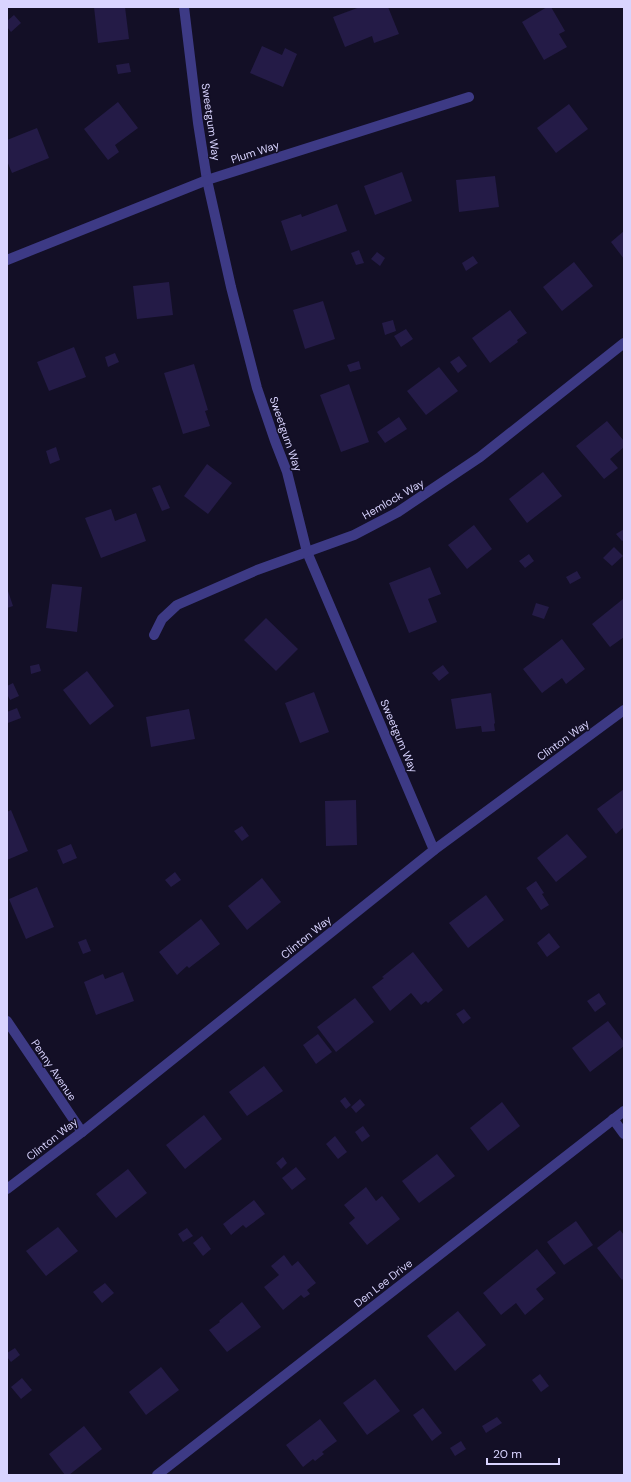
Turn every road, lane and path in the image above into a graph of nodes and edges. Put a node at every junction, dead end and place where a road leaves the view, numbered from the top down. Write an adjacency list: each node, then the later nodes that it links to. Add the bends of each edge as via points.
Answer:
1 (184, 7): 3 (street, Sweetgum Way)
2 (469, 97): 3 (street, Plum Way)
3 (207, 180): 4 (street, Plum Way); 6 (street, Sweetgum Way, via 231,287 258,388 287,472)
4 (7, 260)
5 (624, 343): 6 (street, Hemlock Way, via 480,457 432,490 398,512 354,535)
6 (307, 552): 7 (street, Hemlock Way, via 257,570 177,605 162,620); 9 (street, Sweetgum Way)
7 (154, 635)
8 (624, 710): 9 (street, Clinton Way)
9 (434, 850): 13 (street, Clinton Way)
10 (7, 1021): 13 (street, Penny Avenue)
11 (624, 1111): 12 (street, Den Lee Drive)
12 (614, 1119): 14 (street); 16 (street, Den Lee Drive)
13 (82, 1132): 15 (street, Clinton Way)
14 (624, 1134)
15 (7, 1189)
16 (157, 1475)

